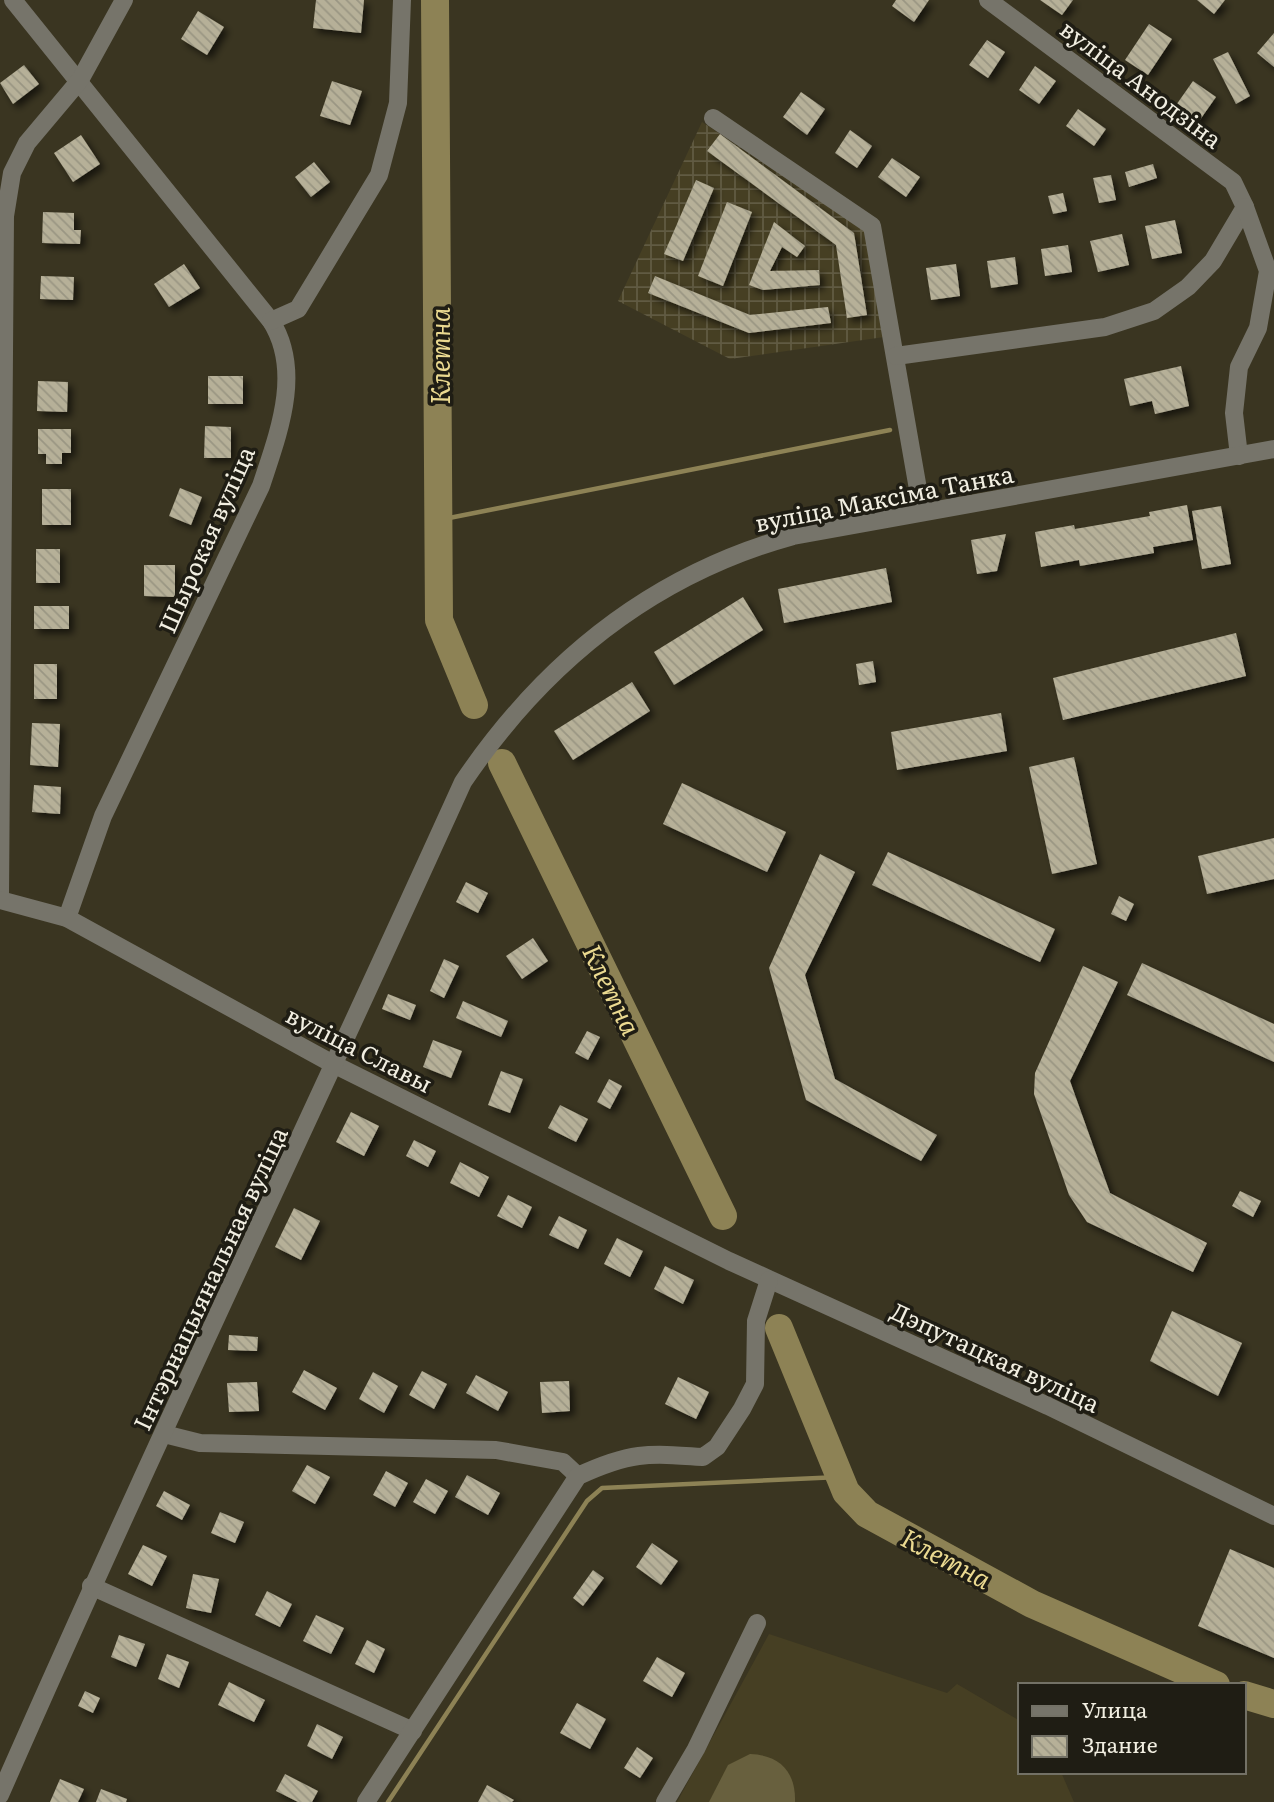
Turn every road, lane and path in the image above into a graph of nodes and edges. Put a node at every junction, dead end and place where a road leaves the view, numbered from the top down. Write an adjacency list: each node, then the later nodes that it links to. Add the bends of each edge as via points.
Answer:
1 (13, 0): 5 (street, Шырокая вуліца)
2 (124, 0): 5 (street)
3 (402, 0): 8 (street, via 398,103 379,175 298,309)
4 (988, 0): 7 (street, вуліца Анодзіна, via 1233,182)
5 (82, 76): 8 (street, Шырокая вуліца); 9 (street, via 27,143 12,173 5,216)
6 (713, 118): 10 (street, via 872,226)
7 (1245, 207): 10 (street, via 1213,261 1188,287 1154,311 1105,327); 12 (street, via 1268,271 1258,328 1239,367 1234,413)
8 (271, 321): 16 (street, Шырокая вуліца, via 286,358 287,389 261,486 103,816)
9 (1, 342): 15 (street)
10 (895, 356): 13 (street)
11 (1274, 449): 12 (street, вуліца Максіма Танка)
12 (1239, 456): 13 (street, вуліца Максіма Танка)
13 (922, 512): 14 (street, вуліца Максіма Танка, via 793,536 741,551 681,579 614,622 551,673 509,717)
14 (463, 782): 17 (street, Інтэрнацыянальная вуліца)
15 (0, 900): 16 (street, вуліца Славы)
16 (67, 918): 17 (street, вуліца Славы)
17 (333, 1064): 18 (street, вуліца Славы); 20 (street, Інтэрнацыянальная вуліца)
18 (696, 1244): 19 (street, Дэпутацкая вуліца)
19 (769, 1280): 21 (street, via 756,1321 755,1384 717,1447 702,1457 646,1453 614,1460); 22 (street, Дэпутацкая вуліца, via 1048,1406)
20 (164, 1434): 21 (street, via 200,1443 496,1450 563,1462); 23 (street, Інтэрнацыянальная вуліца)
21 (578, 1476): 25 (street)
22 (1274, 1516)
23 (91, 1586): 25 (street); 26 (street, Інтэрнацыянальная вуліца)
24 (757, 1623): 28 (street)
25 (413, 1731): 27 (street)
26 (0, 1795)
27 (366, 1802)
28 (665, 1802)

